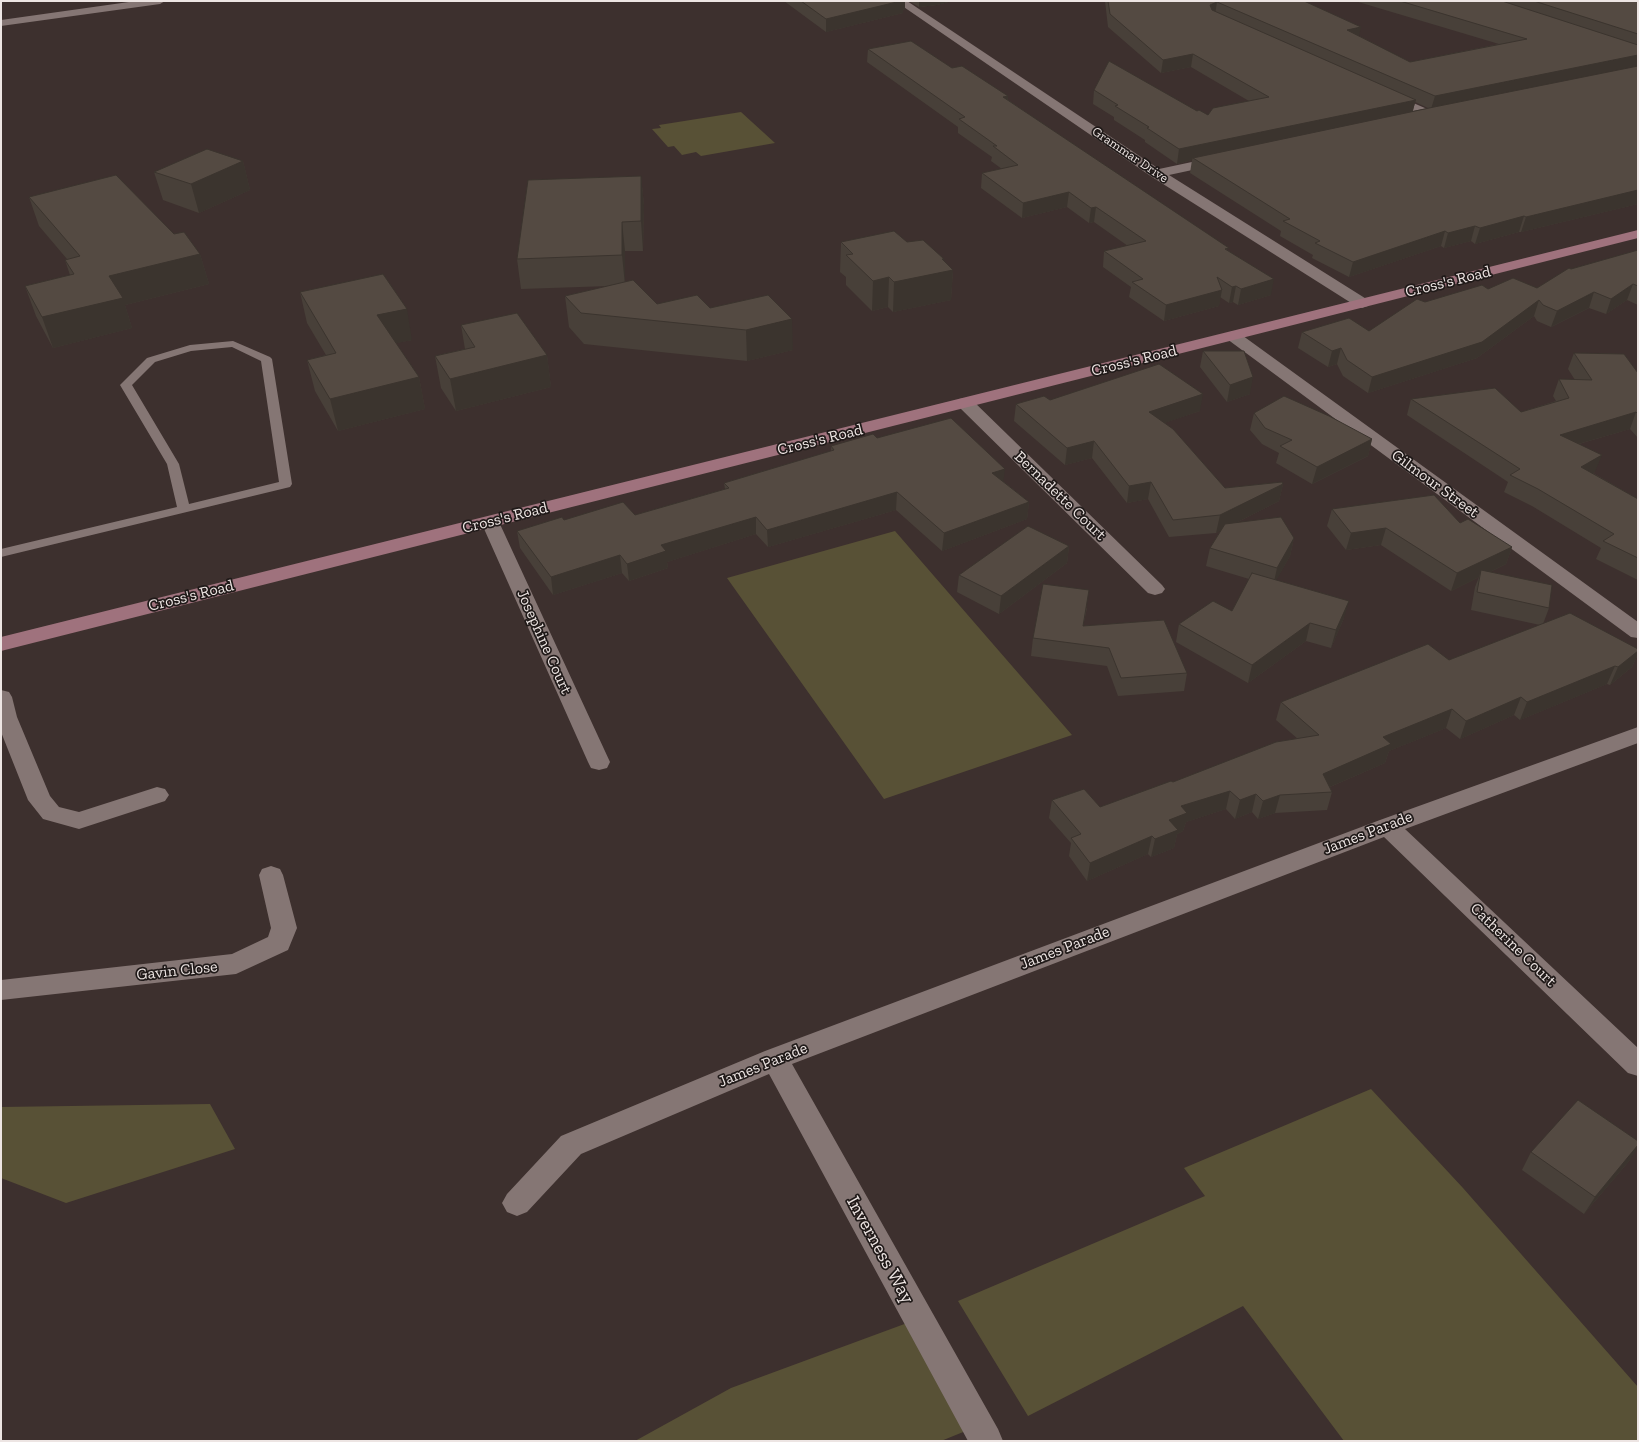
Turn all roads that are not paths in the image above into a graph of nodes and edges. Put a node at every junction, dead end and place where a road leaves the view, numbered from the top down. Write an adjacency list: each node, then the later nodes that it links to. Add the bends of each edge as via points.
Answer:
1 (160, 1): 3 (street)
2 (900, 1): 9 (street, Grammar Drive)
3 (1, 22)
4 (1373, 89): 6 (street)
5 (1445, 112): 6 (street)
6 (1430, 115): 7 (street)
7 (1406, 120)
8 (1235, 157): 9 (street)
9 (1156, 174): 11 (street, Grammar Drive)
10 (1638, 234): 11 (street, Cross's Road)
11 (1362, 303): 12 (street, Cross's Road)
12 (1233, 336): 13 (street, Cross's Road); 18 (street, Gilmour Street)
13 (965, 404): 15 (street, Cross's Road); 17 (street, Bernadette Court)
14 (184, 509): 14 (lane, via 286,484 266,359 232,344 190,348 151,360 126,385 173,464); 16 (lane)
15 (490, 522): 19 (street, Cross's Road); 22 (street, Josephine Court)
16 (1, 553)
17 (1156, 590)
18 (1638, 632)
19 (1, 644)
20 (1, 697): 23 (street, via 6,717 40,800 51,813 79,821)
21 (1638, 735): 24 (street, James Parade)
22 (599, 762)
23 (157, 796)
24 (1388, 826): 27 (street, James Parade); 28 (street, Catherine Court)
25 (271, 875): 26 (street, Gavin Close, via 284,928 279,943 236,964)
26 (1, 990)
27 (775, 1059): 29 (street, James Parade, via 571,1145); 30 (street, Inverness Way)
28 (1638, 1065)
29 (517, 1203)
30 (986, 1441)

